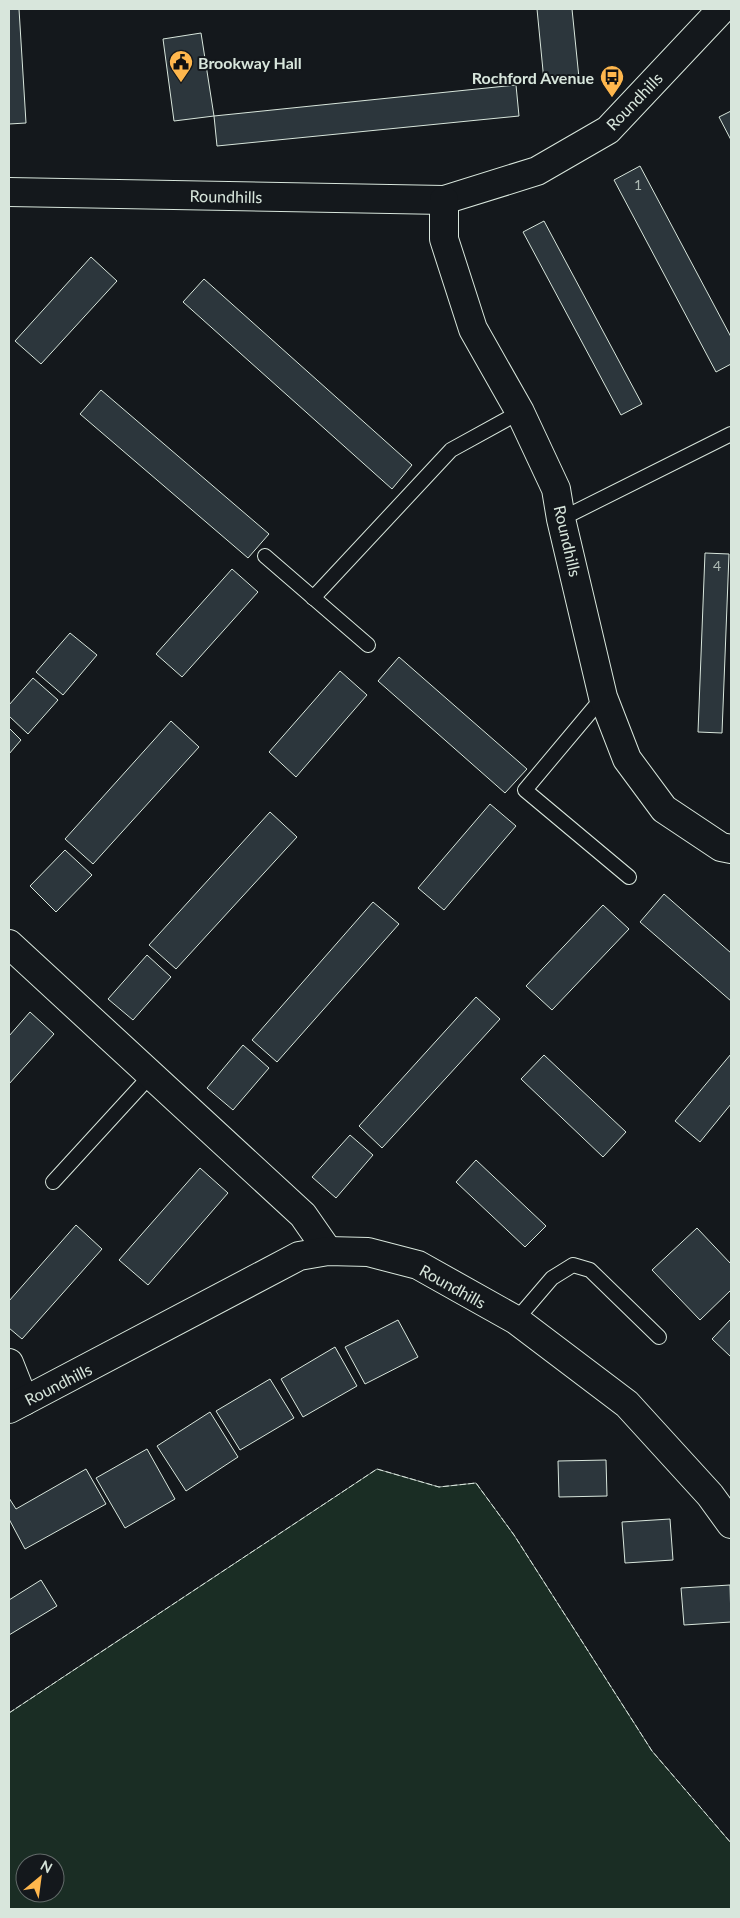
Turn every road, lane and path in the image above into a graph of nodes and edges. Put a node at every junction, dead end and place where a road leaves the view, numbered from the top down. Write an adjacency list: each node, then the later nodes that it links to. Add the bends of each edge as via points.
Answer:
1 (718, 10): 3 (street, Roundhills, via 608,130 536,171)
2 (9, 192): 3 (street, Roundhills)
3 (444, 200): 4 (street, Roundhills, via 444,239 473,329)
4 (520, 412): 6 (street, Roundhills, via 556,489); 8 (lane, via 451,450)
5 (731, 434): 6 (lane)
6 (561, 519): 10 (street, Roundhills)
7 (265, 556): 8 (lane)
8 (313, 598): 9 (lane)
9 (368, 645)
10 (603, 697): 11 (street, Roundhills, via 627,759 664,809 721,847); 12 (lane, via 525,790)
11 (731, 849)
12 (629, 878)
13 (9, 944): 14 (street)
14 (151, 1075): 15 (lane); 16 (street, via 303,1215)
15 (53, 1182)
16 (328, 1251): 17 (street, Roundhills, via 368,1252 418,1265); 20 (street, Roundhills, via 298,1256)
17 (516, 1320): 18 (lane, via 552,1278 573,1265 590,1270); 21 (street, Roundhills, via 627,1404 710,1495)
18 (659, 1337)
19 (9, 1363): 20 (street)
20 (17, 1405)
21 (731, 1524)

